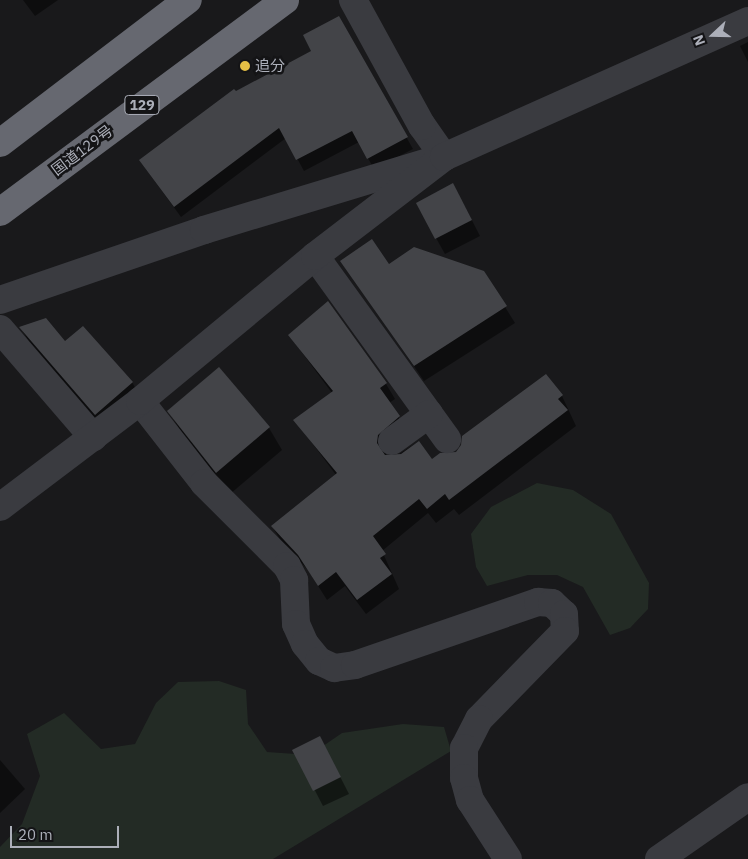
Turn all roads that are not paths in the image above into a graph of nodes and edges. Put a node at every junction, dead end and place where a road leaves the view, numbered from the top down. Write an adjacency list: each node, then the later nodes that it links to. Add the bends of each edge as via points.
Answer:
1 (188, 0): 5 (highway)
2 (285, 0): 7 (highway, 国道129号 / 129)
3 (353, 0): 6 (street, via 422,126)
4 (748, 21): 6 (street)
5 (0, 143)
6 (444, 157): 8 (street); 9 (street, via 204,230)
7 (0, 212)
8 (314, 256): 11 (street); 12 (street)
9 (0, 300)
10 (0, 329): 13 (street)
11 (140, 401): 13 (street); 18 (street, via 204,483 287,566 294,580 296,624 305,644 319,661 334,668 354,665 538,602 552,603 564,614 566,631 479,719 464,748 464,778 470,800)
12 (429, 414): 14 (street); 15 (street)
13 (93, 437): 16 (street)
14 (447, 439)
15 (392, 441)
16 (0, 507)
17 (748, 797): 19 (street)
18 (508, 859)
19 (659, 859)

